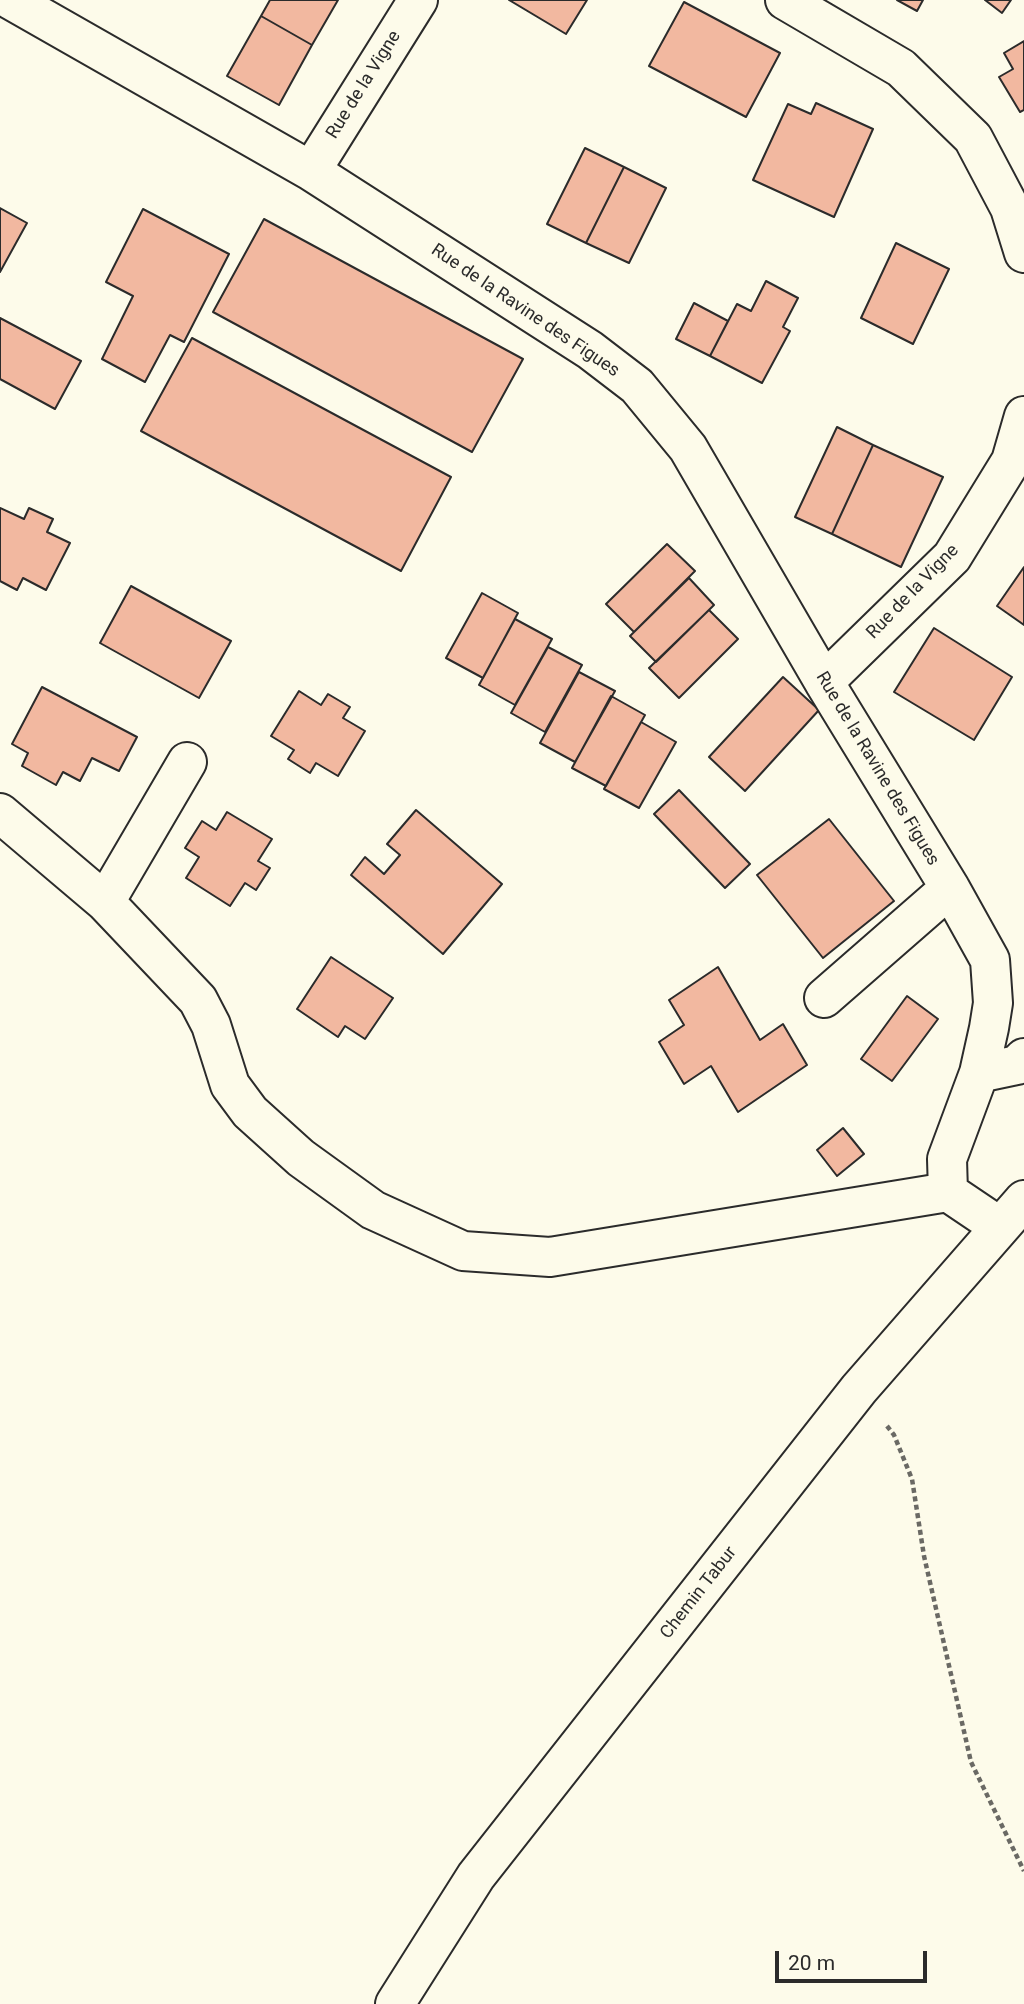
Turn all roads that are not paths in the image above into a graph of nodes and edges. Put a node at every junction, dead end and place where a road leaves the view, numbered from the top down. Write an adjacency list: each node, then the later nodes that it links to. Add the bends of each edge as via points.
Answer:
1 (11, 0): 4 (street, Rue de la Ravine des Figues)
2 (418, 0): 4 (street, Rue de la Vigne)
3 (785, 0): 5 (street, via 901,68 973,138 1010,208)
4 (311, 171): 7 (street, Rue de la Ravine des Figues, via 590,350 637,386 688,448)
5 (1024, 253)
6 (1024, 416): 7 (street, Rue de la Vigne, via 1011,461 951,557)
7 (824, 682): 10 (street, Rue de la Ravine des Figues)
8 (187, 762): 11 (street)
9 (0, 813): 11 (street)
10 (950, 888): 12 (street); 14 (street, Rue de la Ravine des Figues, via 990,960 993,1003)
11 (105, 902): 15 (street, via 198,1000 230,1085 250,1112 300,1158 373,1210 463,1251 550,1257)
12 (824, 998)
13 (1024, 1058): 14 (street, via 1017,1065)
14 (979, 1073): 15 (street, Rue de la Ravine des Figues, via 947,1159)
15 (948, 1192): 16 (street)
16 (1012, 1213): 17 (street, Chemin Tabur, via 859,1389 476,1876)
17 (395, 2004)

